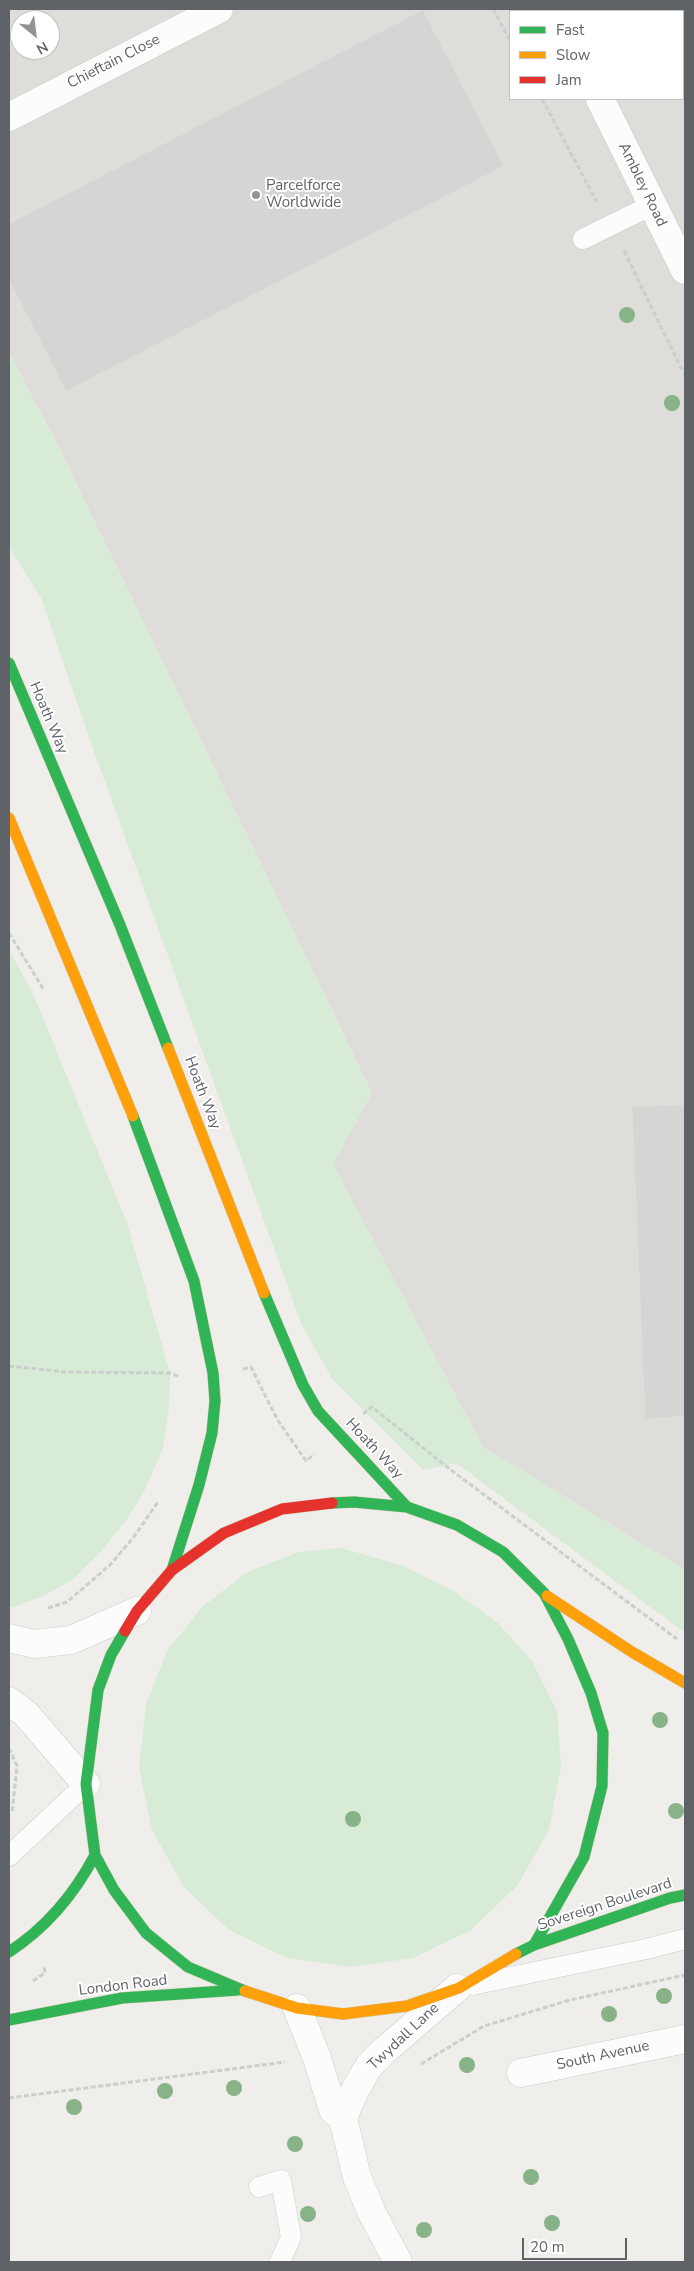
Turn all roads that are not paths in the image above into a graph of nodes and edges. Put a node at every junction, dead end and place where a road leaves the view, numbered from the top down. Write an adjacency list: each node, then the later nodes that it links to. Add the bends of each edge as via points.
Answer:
1 (219, 9): 3 (street, Chieftain Close)
2 (600, 100): 4 (street, Ambley Road)
3 (9, 117)
4 (652, 205): 5 (lane); 6 (street, Ambley Road)
5 (583, 239)
6 (685, 270)
7 (9, 663): 9 (main road, Hoath Way, via 120,925 303,1385 318,1411)
8 (9, 818): 10 (main road, via 125,1095 194,1281 213,1373 212,1433)
9 (408, 1507): 10 (main road, via 354,1502 282,1509 224,1533); 11 (main road, via 458,1525 503,1552)
10 (172, 1570): 12 (main road)
11 (544, 1593): 14 (main road); 21 (main road, via 591,1693 603,1733 602,1786 584,1857)
12 (137, 1611): 13 (street, via 72,1640); 16 (main road, via 112,1655 98,1690)
13 (21, 1641)
14 (685, 1683)
15 (9, 1701): 16 (street, via 26,1714)
16 (86, 1784): 17 (main road); 18 (lane)
17 (95, 1855): 22 (main road, via 71,1897 26,1942); 24 (main road, Sovereign Boulevard, via 122,1902 146,1933 188,1967)
18 (9, 1856)
19 (685, 1895): 21 (main road, Sovereign Boulevard)
20 (685, 1939): 23 (lane, via 646,1950)
21 (534, 1944): 23 (main road, Sovereign Boulevard)
22 (9, 1952)
23 (458, 1988): 25 (main road, Sovereign Boulevard, via 407,2006 343,2014); 29 (street, Twydall Lane, via 369,2066)
24 (242, 1990): 25 (main road, Sovereign Boulevard); 26 (main road, London Road, via 122,1998)
25 (297, 2008): 29 (street, via 333,2110)
26 (9, 2020)
27 (685, 2039): 28 (street, South Avenue)
28 (521, 2073)
29 (343, 2118): 32 (street, via 357,2177)
30 (259, 2186): 31 (lane, via 281,2180 290,2237)
31 (280, 2262)
32 (398, 2262)

